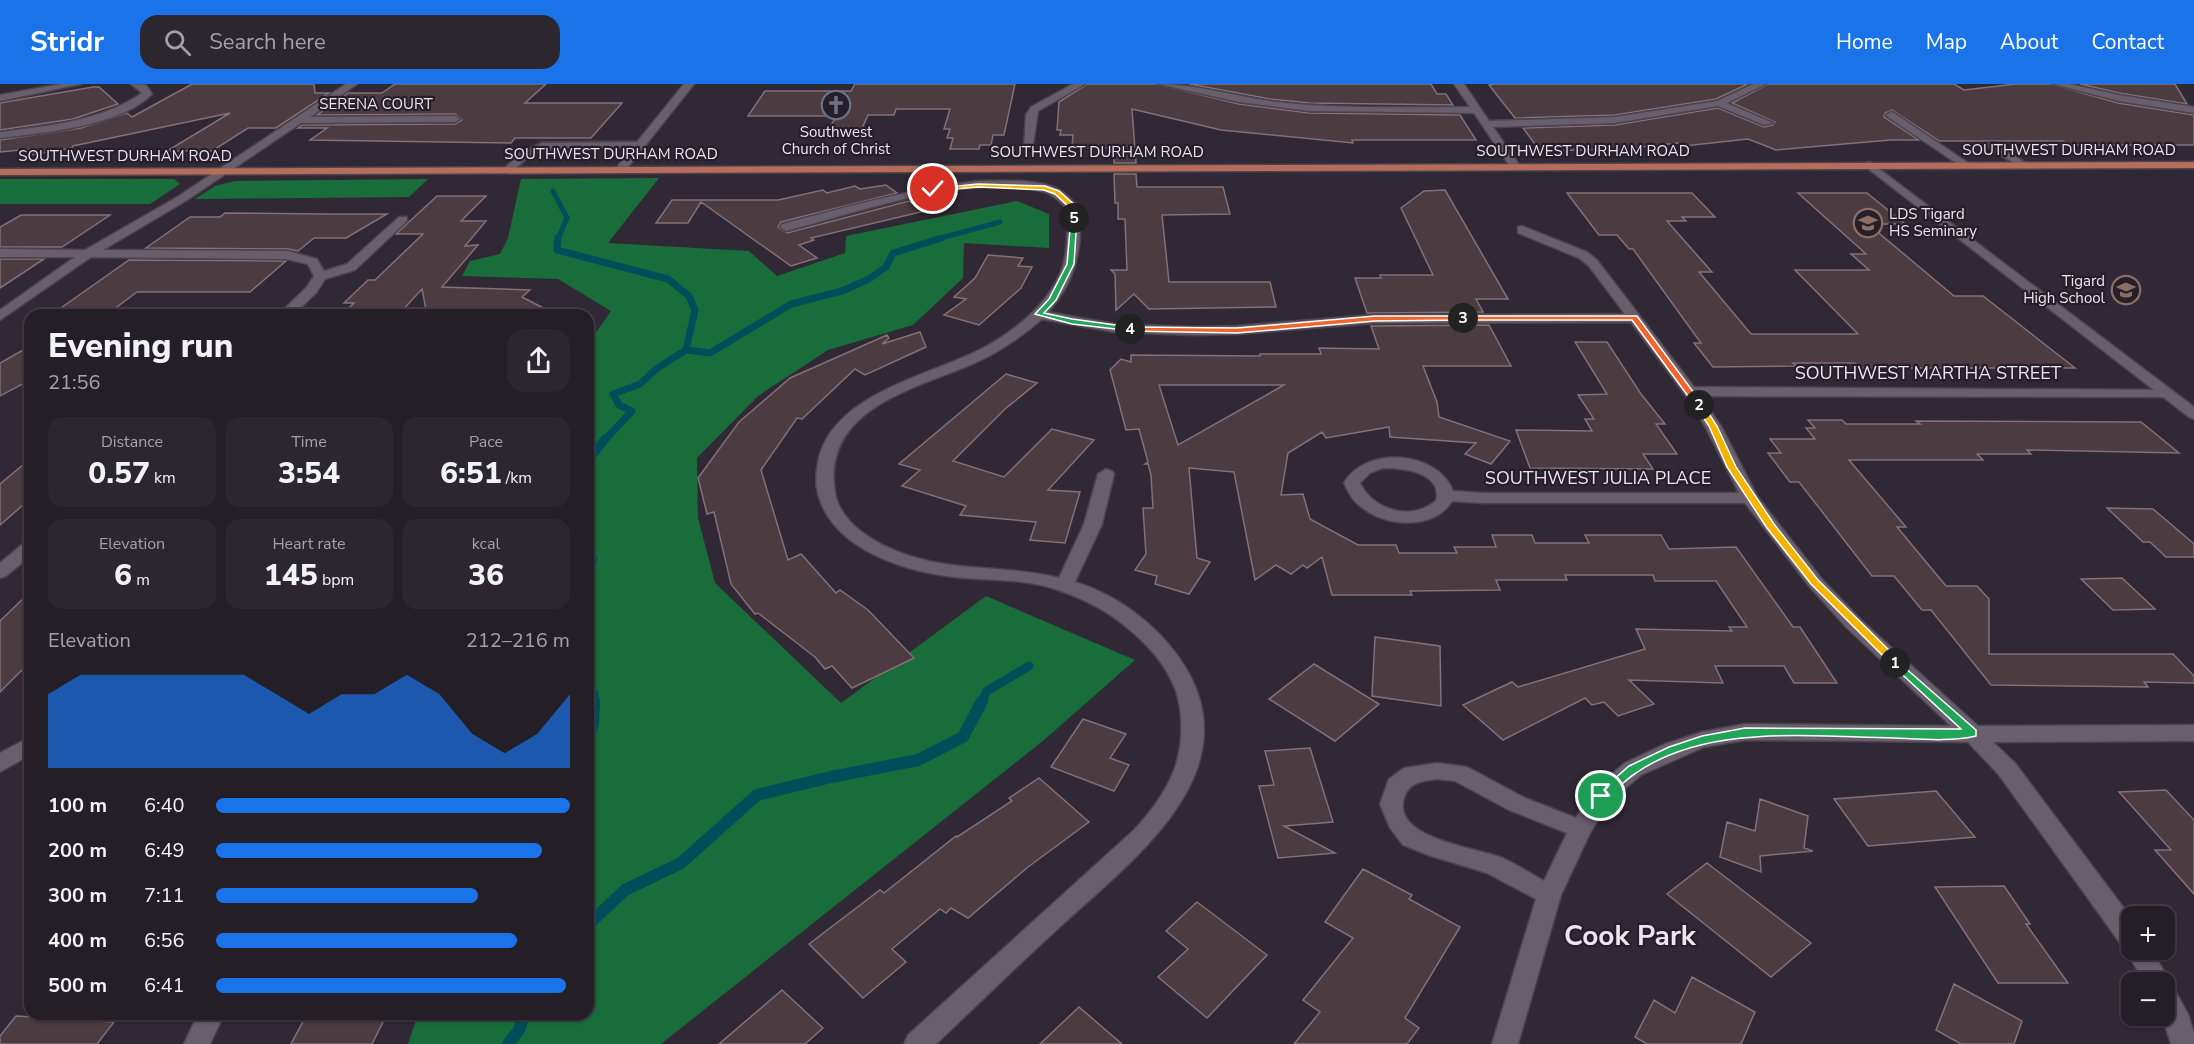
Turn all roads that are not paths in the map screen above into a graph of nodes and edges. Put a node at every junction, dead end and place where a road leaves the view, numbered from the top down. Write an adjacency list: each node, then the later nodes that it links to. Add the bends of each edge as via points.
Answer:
1 (76, 84): 10 (street)
2 (136, 84): 21 (street, via 147,94 138,103 48,127)
3 (352, 84): 18 (street)
4 (689, 84): 24 (street)
5 (1080, 84): 22 (street, via 1034,109)
6 (1163, 84): 13 (street, via 1285,106)
7 (1459, 84): 13 (street)
8 (1761, 84): 12 (street)
9 (2058, 84): 11 (street)
10 (0, 98)
11 (2119, 98): 14 (street); 15 (street)
12 (1719, 103): 19 (street); 20 (street, via 1615,120)
13 (1477, 110): 20 (street)
14 (2194, 110)
15 (2113, 111)
16 (1891, 115): 26 (street)
17 (455, 119): 18 (street, SERENA COURT)
18 (298, 120): 32 (street)
19 (1768, 123)
20 (1487, 124): 29 (street)
21 (0, 135)
22 (1028, 145)
23 (1992, 145): 27 (lane)
24 (639, 146): 30 (street); 31 (lane, via 542,146 524,155)
25 (1870, 165): 26 (main road, SOUTHWEST DURHAM ROAD); 29 (main road, SOUTHWEST DURHAM ROAD); 45 (street)
26 (1966, 165): 27 (main road, SOUTHWEST DURHAM ROAD)
27 (2023, 165): 28 (main road, SOUTHWEST DURHAM ROAD)
28 (2194, 165)
29 (1515, 166): 30 (main road, SOUTHWEST DURHAM ROAD)
30 (621, 169): 31 (main road, SOUTHWEST DURHAM ROAD)
31 (509, 170): 32 (main road, SOUTHWEST DURHAM ROAD)
32 (223, 171): 33 (main road, SOUTHWEST DURHAM ROAD); 38 (street)
33 (0, 172)
34 (403, 219): 39 (street, via 351,267)
35 (786, 226): 41 (street, via 946,187 1033,186 1057,193 1074,208 1071,264 1052,300)
36 (1522, 230): 43 (street, via 1589,259)
37 (0, 253): 38 (street)
38 (89, 253): 39 (street, via 288,255 313,262); 42 (street)
39 (320, 276): 40 (street)
40 (291, 309)
41 (1039, 314): 43 (street, via 1114,328 1194,331 1375,319); 52 (street, via 988,351 872,403 836,434 829,447 824,475 829,506 839,520 854,536 879,549 939,569 1019,576)
42 (0, 316)
43 (1634, 318): 44 (street)
44 (1690, 391): 45 (street, SOUTHWEST MARTHA STREET); 49 (street)
45 (2167, 393): 46 (street)
46 (2194, 414)
47 (1106, 474): 52 (street, via 1093,524)
48 (1446, 495): 48 (street, via 1443,484 1433,475 1400,464 1367,467 1352,483 1355,494 1364,503 1397,516 1432,512 1442,505); 49 (street, SOUTHWEST JULIA PLACE)
49 (1750, 498): 53 (street, via 1815,582)
50 (24, 552): 51 (street)
51 (0, 572)
52 (1064, 586): 63 (street, via 1115,606 1167,655 1188,694 1194,727 1188,765 1169,804 1139,842)
53 (1972, 733): 54 (street); 57 (street, via 1745,732 1702,740 1633,769 1601,796); 59 (street, via 2007,769)
54 (2194, 733)
55 (24, 749): 56 (street)
56 (0, 764)
57 (1581, 829): 58 (street); 58 (street, via 1517,804 1459,773 1412,774 1397,786 1391,804 1398,822 1412,838 1431,848 1494,865)
58 (1549, 895): 64 (street)
59 (2121, 924)
60 (2175, 1014): 65 (street)
61 (208, 1020): 62 (street)
62 (197, 1044)
63 (917, 1044)
64 (1505, 1044)
65 (2184, 1044)

